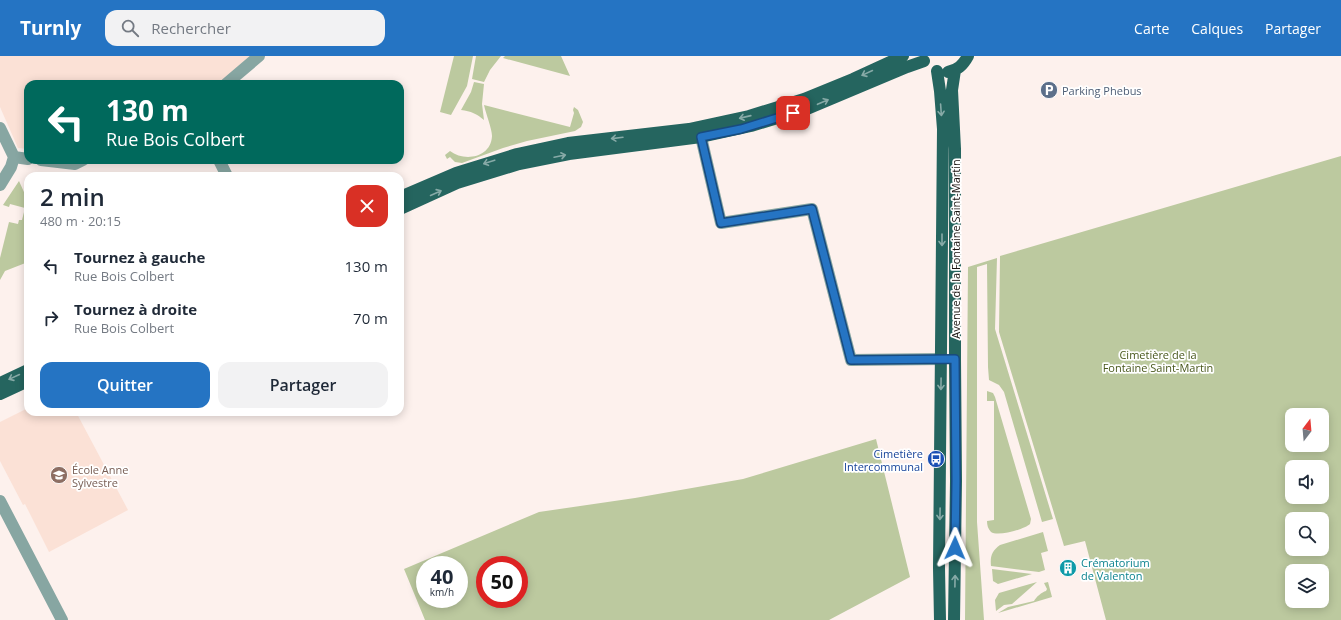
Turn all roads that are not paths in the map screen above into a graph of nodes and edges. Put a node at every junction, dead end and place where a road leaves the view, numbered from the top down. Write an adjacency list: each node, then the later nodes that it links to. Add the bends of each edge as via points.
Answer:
1 (259, 56): 7 (street)
2 (903, 56): 13 (main road, one-way to 13, via 804,99 749,116 689,129 568,143 517,154 456,173)
3 (968, 56): 5 (main road)
4 (923, 59): 6 (main road); 9 (main road, one-way to 4, via 741,129 807,109)
5 (955, 70): 6 (main road); 16 (main road, Avenue de la Fontaine Saint-Martin, via 952,90 955,149)
6 (936, 71): 15 (main road, Avenue de la Fontaine Saint-Martin, one-way to 15, via 943,129)
7 (231, 80)
8 (0, 128): 10 (street)
9 (701, 137): 14 (main road, one-way to 9, via 457,183 519,164 569,154); 15 (street, via 721,223 812,209 851,360)
10 (14, 157): 11 (street); 12 (street)
11 (24, 158)
12 (0, 185)
13 (404, 195)
14 (404, 207)
15 (941, 359): 16 (main road); 21 (main road, Avenue de la Fontaine Saint-Martin, one-way to 21)
16 (955, 359): 22 (main road, Avenue de la Fontaine Saint-Martin)
17 (24, 372): 19 (main road, one-way to 19)
18 (24, 382): 20 (main road)
19 (0, 383)
20 (0, 394)
21 (941, 414): 22 (main road); 25 (main road, Avenue de la Fontaine Saint-Martin, one-way to 25)
22 (955, 414): 26 (main road, Avenue de la Fontaine Saint-Martin, one-way to 22)
23 (0, 501): 24 (street)
24 (62, 620)
25 (940, 620)
26 (954, 620)

